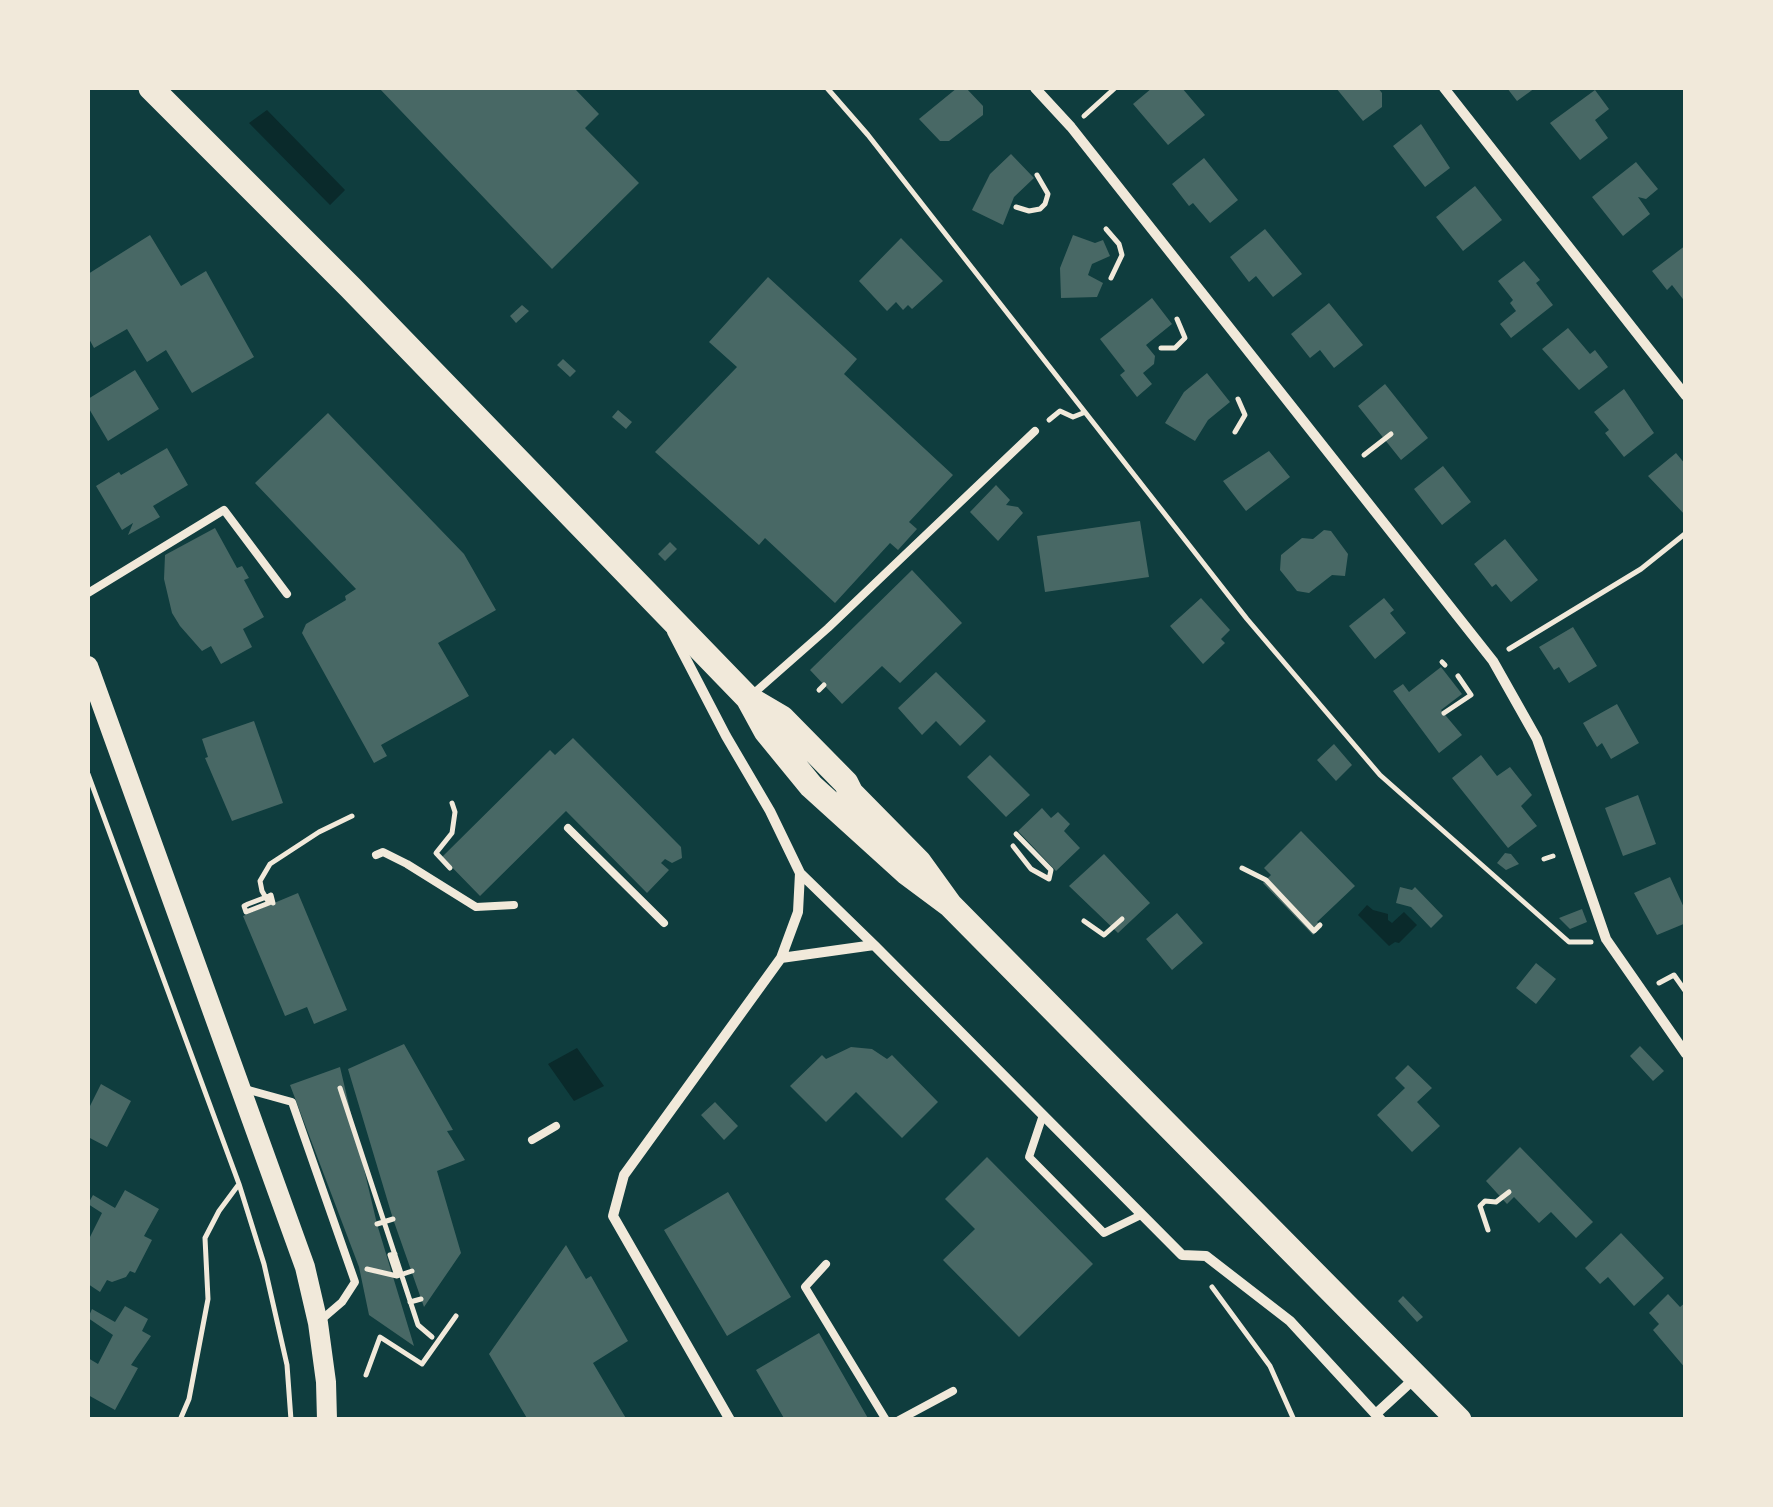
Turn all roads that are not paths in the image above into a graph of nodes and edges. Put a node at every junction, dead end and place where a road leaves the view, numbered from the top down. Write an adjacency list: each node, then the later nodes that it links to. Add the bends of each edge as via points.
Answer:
1 (152, 88): 8 (main road)
2 (1035, 88): 18 (street, via 1493,661 1536,738 1606,939)
3 (1444, 88): 4 (street)
4 (1686, 396)
5 (1035, 431): 10 (lane)
6 (88, 593): 7 (lane, via 224,510)
7 (287, 594)
8 (655, 600): 10 (main road); 13 (street)
9 (88, 666): 19 (main road)
10 (748, 698): 26 (main road, via 782,718 846,782 950,906)
11 (568, 828): 15 (lane)
12 (376, 855): 14 (lane, via 407,864 476,907)
13 (800, 873): 16 (street); 17 (street, via 798,912)
14 (514, 905)
15 (664, 923)
16 (874, 946): 17 (street); 20 (street)
17 (782, 958): 30 (street, via 624,1175 613,1216)
18 (1686, 1054)
19 (241, 1089): 25 (main road, via 305,1267); 25 (lane, via 292,1102 355,1282)
20 (1043, 1115): 23 (street); 23 (lane, via 1029,1157 1041,1170 1104,1233)
21 (556, 1126): 22 (lane)
22 (532, 1140)
23 (1142, 1215): 28 (street, via 1182,1255 1206,1256 1290,1321)
24 (826, 1264): 31 (lane, via 805,1287)
25 (318, 1323): 29 (main road)
26 (1417, 1377): 28 (street); 33 (main road)
27 (953, 1391): 32 (lane)
28 (1380, 1416)
29 (327, 1420)
30 (730, 1420)
31 (886, 1420)
32 (899, 1420)
33 (1460, 1420)

